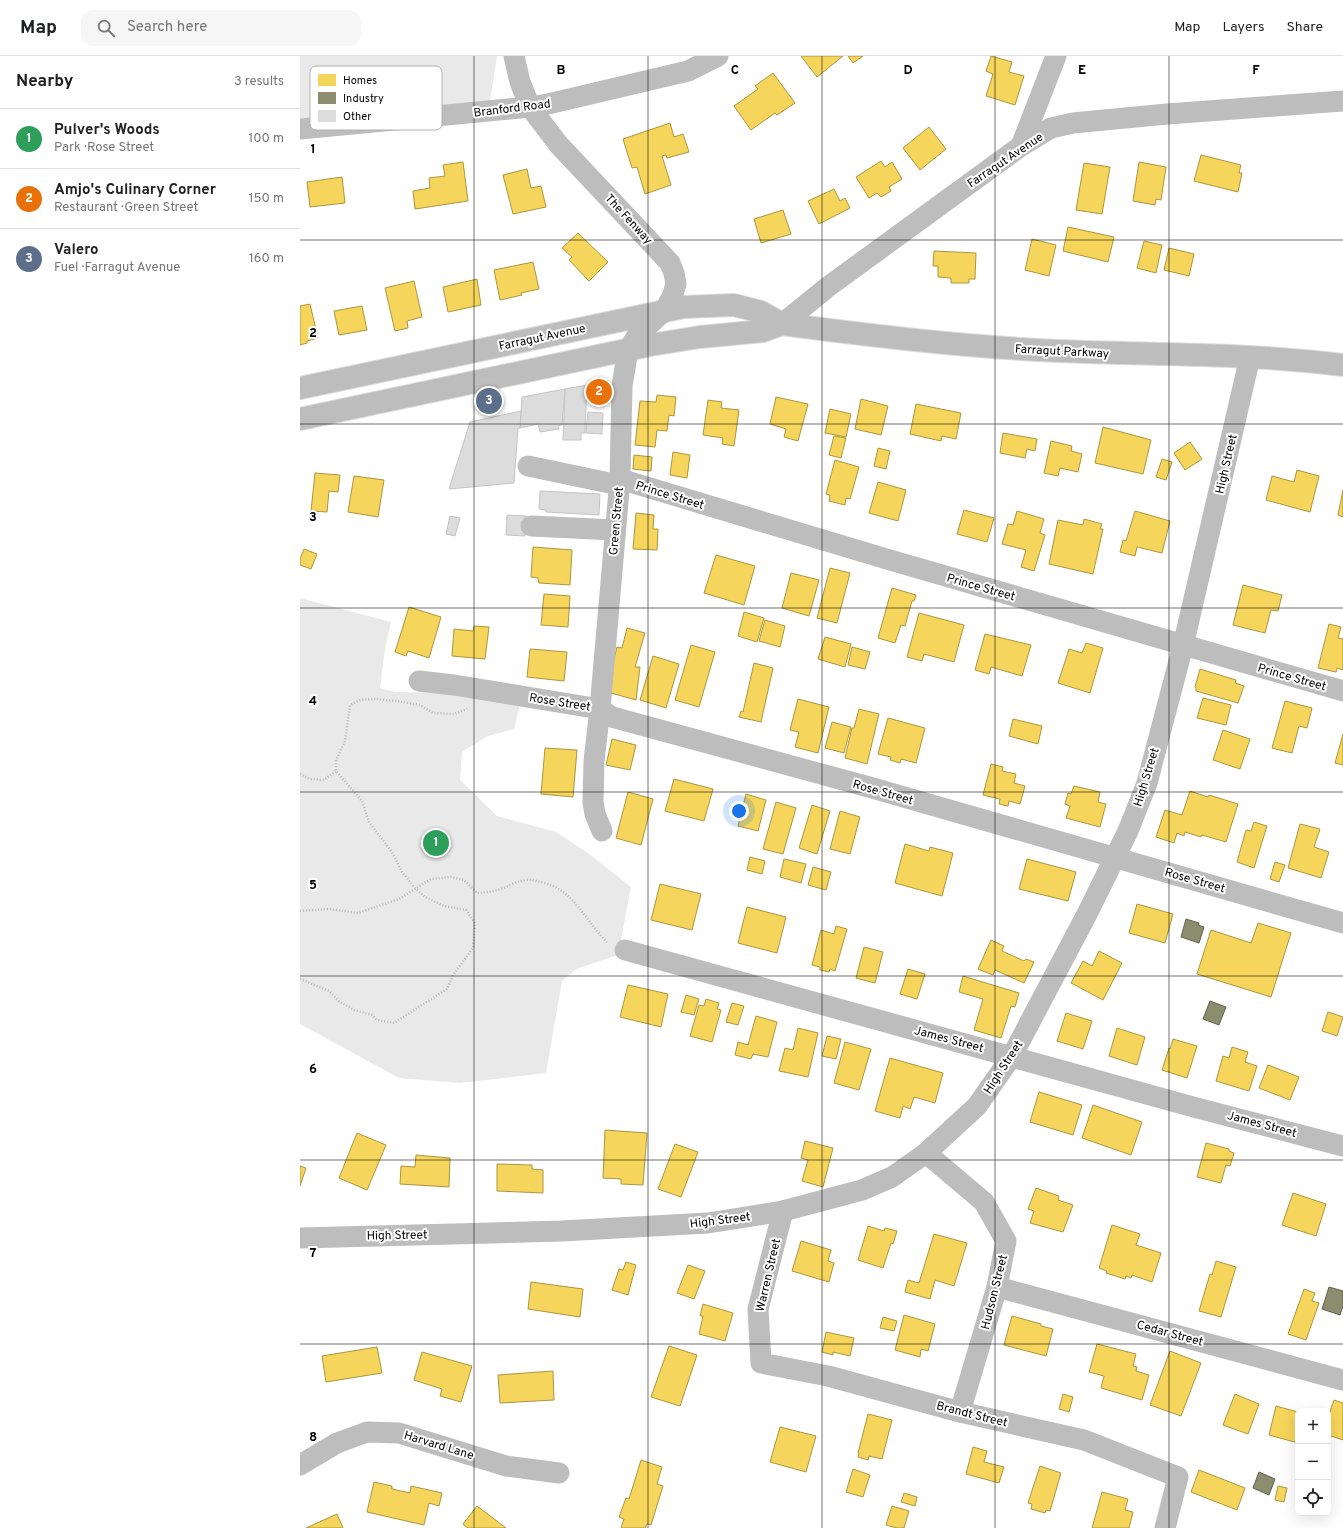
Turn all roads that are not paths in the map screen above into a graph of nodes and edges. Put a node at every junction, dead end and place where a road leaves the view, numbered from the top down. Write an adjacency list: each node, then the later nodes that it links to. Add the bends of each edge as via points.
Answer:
1 (514, 56): 5 (street, The Fenway, via 520,82)
2 (718, 56): 5 (street, Branford Road, via 688,71)
3 (1056, 56): 9 (street)
4 (1343, 101): 9 (street, Farragut Avenue, via 1073,123 1051,128)
5 (530, 107): 6 (street, Branford Road); 10 (street, The Fenway, via 559,145 670,263 676,284)
6 (442, 115)
7 (310, 128): 8 (street, Branford Road)
8 (300, 129)
9 (1021, 146): 11 (street, Farragut Avenue, via 829,286)
10 (664, 311): 11 (main road, Farragut Avenue, via 684,307 734,305 761,312); 12 (street, The Fenway); 13 (main road, Farragut Avenue)
11 (782, 324): 12 (main road, Farragut Avenue, via 763,331); 14 (main road, Farragut Parkway, via 911,340 1014,349)
12 (632, 343): 17 (main road, Farragut Avenue); 22 (street, Green Street, via 622,386)
13 (496, 347): 15 (main road, Farragut Avenue); 17 (main road)
14 (1250, 357): 16 (main road, Farragut Parkway); 25 (street, High Street)
15 (425, 362): 18 (main road, Farragut Avenue); 19 (main road)
16 (1343, 365)
17 (503, 377): 19 (main road, Farragut Avenue)
18 (300, 388)
19 (432, 391): 20 (main road, Farragut Avenue)
20 (300, 419)
21 (528, 466): 22 (street, Prince Street)
22 (619, 482): 24 (street, Green Street); 25 (street, Prince Street)
23 (531, 526): 24 (street)
24 (615, 530): 28 (street, Green Street)
25 (1183, 646): 27 (street, Prince Street); 30 (street, High Street, via 1146,783)
26 (419, 682): 28 (street, Rose Street, via 454,685)
27 (1343, 691)
28 (600, 709): 29 (street, Green Street, via 594,761 593,802); 30 (street, Rose Street, via 612,717)
29 (602, 831)
30 (1116, 858): 31 (street, Rose Street); 33 (street, High Street)
31 (1343, 923)
32 (625, 950): 33 (street, James Street)
33 (1012, 1056): 34 (street, James Street); 35 (street, High Street, via 977,1106)
34 (1343, 1146)
35 (926, 1153): 36 (street, High Street, via 892,1177 862,1190); 38 (street, Hudson Street, via 984,1202 998,1225 1006,1241)
36 (783, 1211): 37 (street, High Street, via 708,1223 608,1229); 39 (street, Warren Street, via 758,1309)
37 (300, 1238)
38 (997, 1287): 40 (street, Cedar Street); 41 (street, Hudson Street)
39 (761, 1363): 41 (street, Brandt Street, via 828,1376)
40 (1343, 1380)
41 (960, 1412): 44 (street, Brandt Street, via 1084,1440 1178,1477)
42 (300, 1465): 43 (street, Harvard Lane, via 337,1443 367,1432 399,1433 506,1466)
43 (559, 1473)
44 (1165, 1528)

